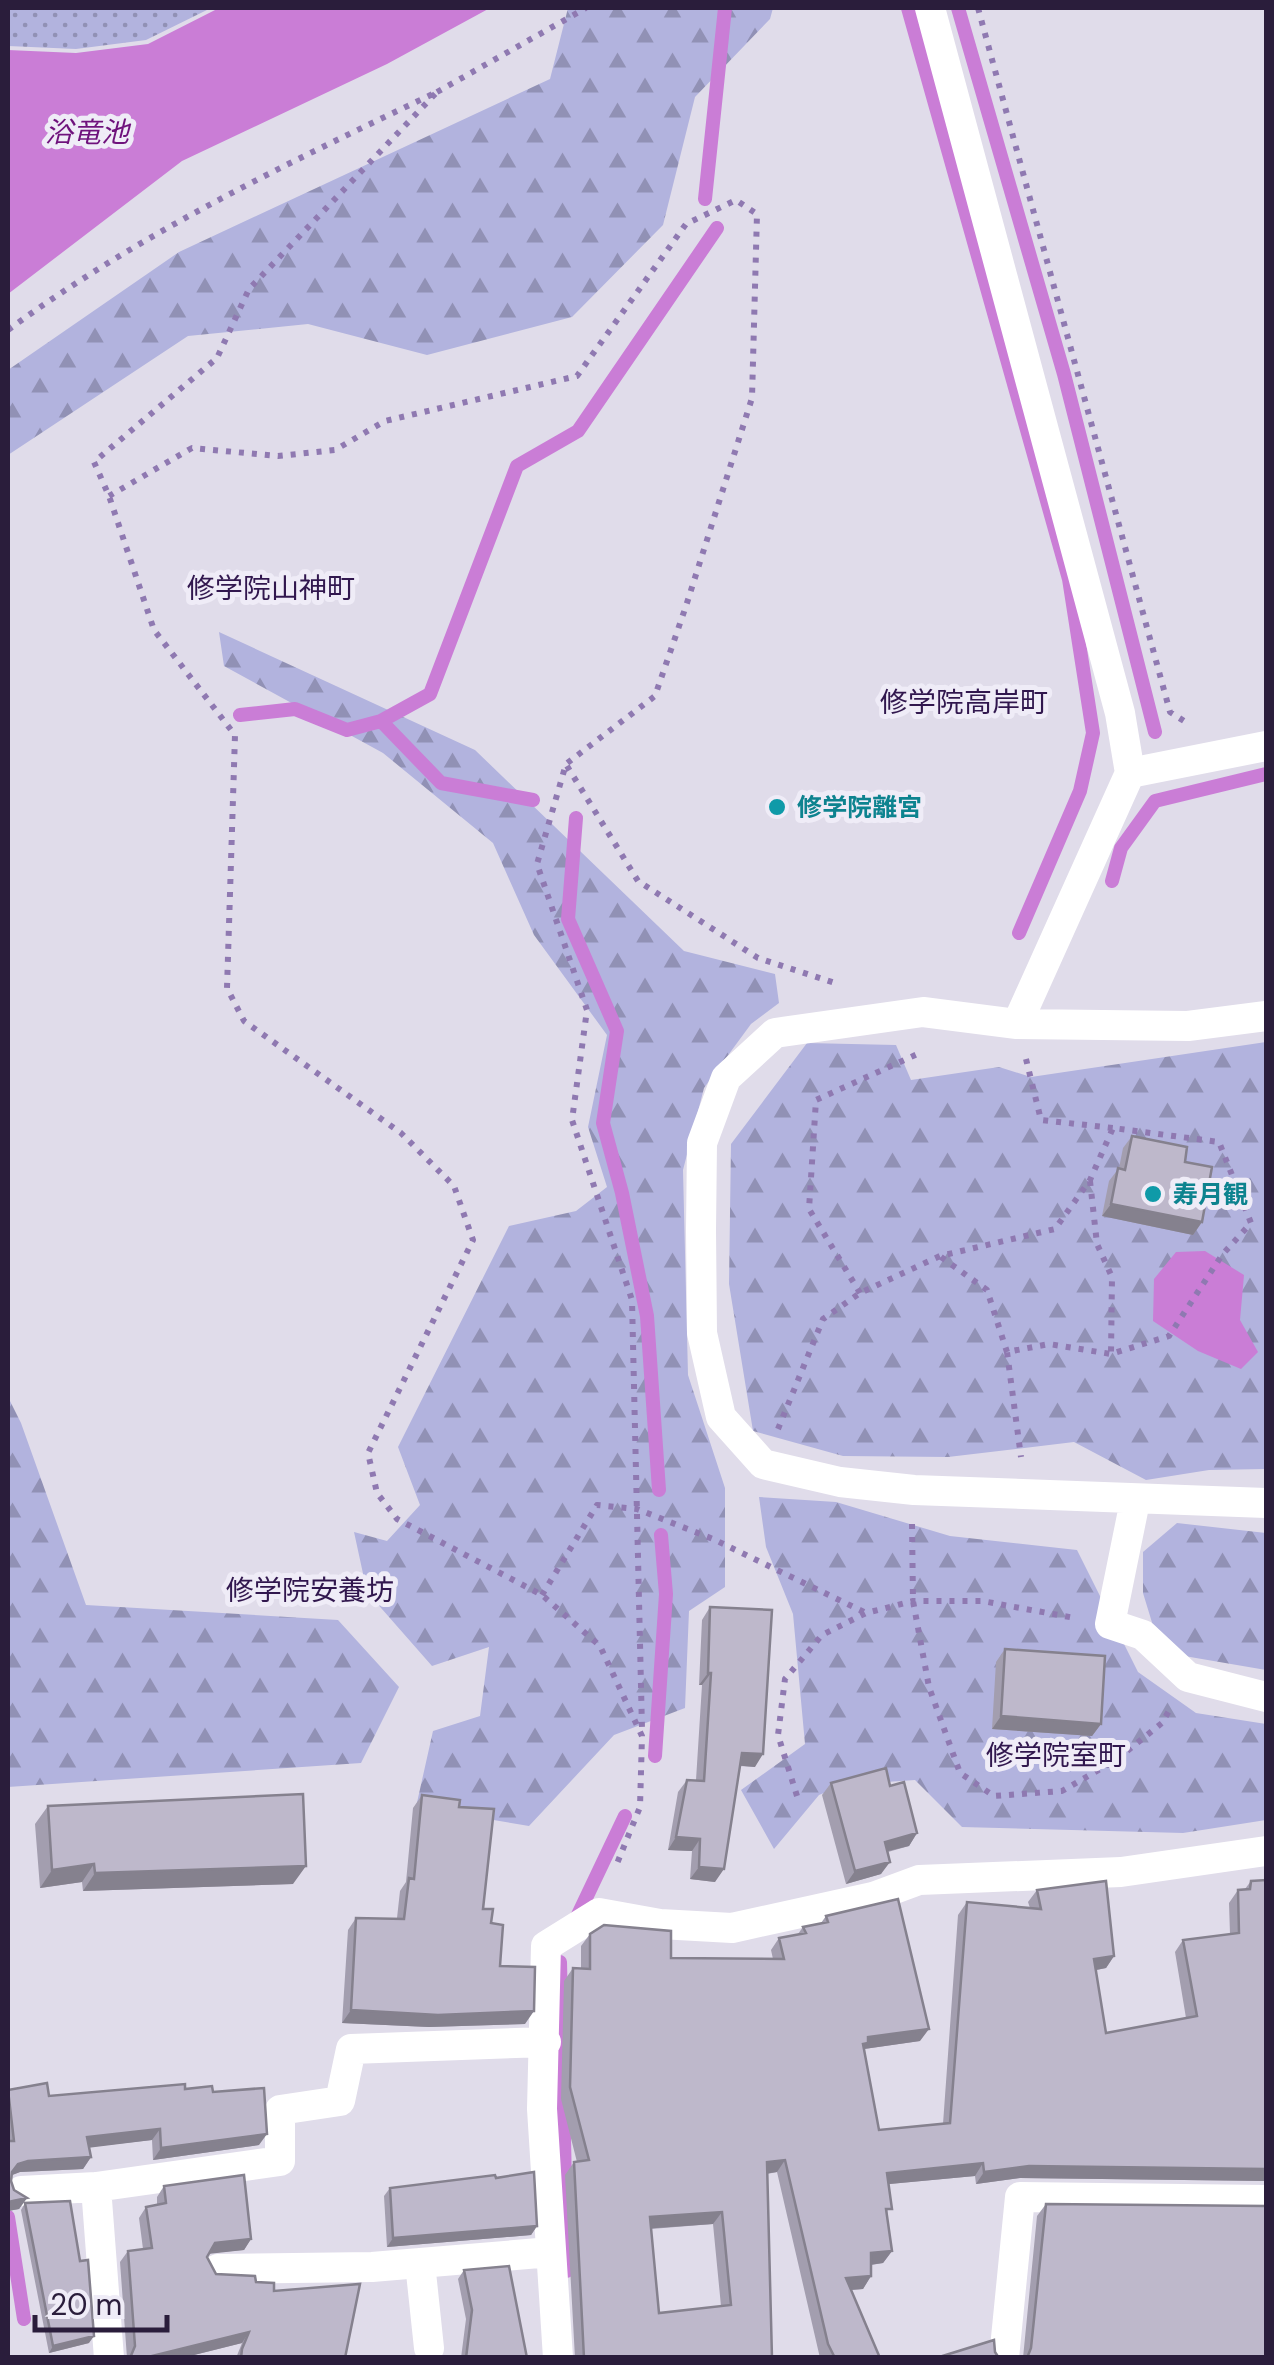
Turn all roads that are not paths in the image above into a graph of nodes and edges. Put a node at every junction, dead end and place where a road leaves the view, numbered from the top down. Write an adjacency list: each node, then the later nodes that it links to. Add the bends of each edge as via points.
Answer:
1 (930, 8): 3 (lane, via 1120,712)
2 (1266, 746): 3 (lane)
3 (1130, 772): 5 (lane)
4 (1266, 1016): 5 (lane, via 1188,1026)
5 (1016, 1024): 6 (lane, via 924,1012 775,1033 726,1078 702,1143 702,1332 721,1417 763,1464 840,1482)
6 (1135, 1500): 7 (lane); 8 (lane, via 1110,1624 1143,1636 1188,1677)
7 (1266, 1503)
8 (1266, 1697)
9 (1257, 1851): 10 (lane, via 1121,1872 919,1880 732,1928 598,1914 546,1946)
10 (546, 2042): 11 (lane, via 351,2049 340,2101 280,2110 280,2162); 14 (lane, via 542,2109)
11 (96, 2187): 12 (lane); 18 (lane)
12 (20, 2191)
13 (1266, 2200): 20 (lane, via 1020,2198)
14 (552, 2252): 15 (lane); 19 (lane)
15 (420, 2263): 16 (lane); 17 (lane)
16 (218, 2269)
17 (429, 2348)
18 (108, 2358)
19 (558, 2358)
20 (1004, 2358)

